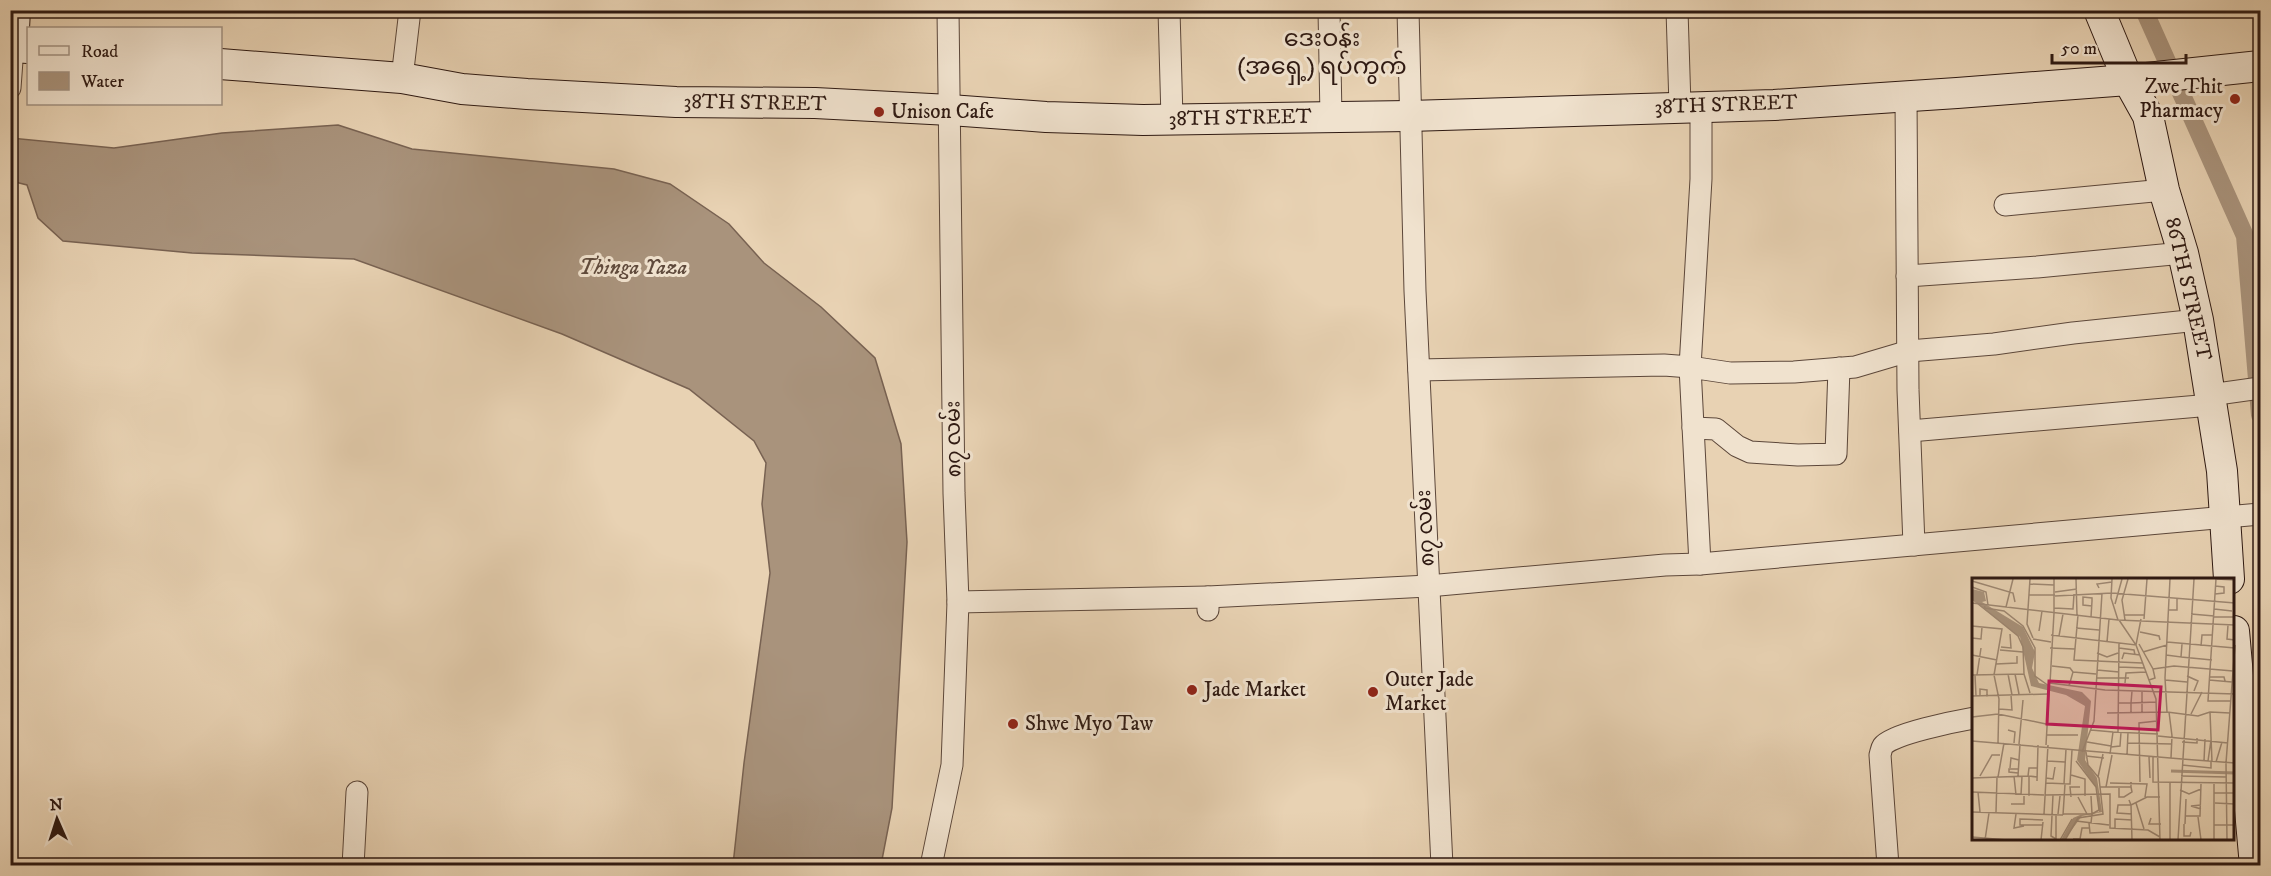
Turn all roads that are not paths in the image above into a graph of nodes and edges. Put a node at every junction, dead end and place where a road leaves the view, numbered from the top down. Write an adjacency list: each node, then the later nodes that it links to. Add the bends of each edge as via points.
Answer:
1 (15, 10): 9 (main road)
2 (410, 10): 13 (street)
3 (948, 10): 17 (street, ၈၇ လမ်း)
4 (1168, 10): 20 (street)
5 (1329, 10): 19 (street)
6 (1408, 10): 18 (street, ၈၇ လမ်း)
7 (1677, 10): 16 (street)
8 (2099, 10): 12 (main road, 86TH STREET)
9 (21, 47): 14 (street)
10 (222, 64): 13 (main road, 38TH STREET)
11 (2260, 66): 12 (main road, 38TH STREET)
12 (2154, 77): 15 (main road, 38TH STREET); 21 (main road, 86TH STREET, via 2148,116)
13 (402, 78): 17 (main road, 38TH STREET, via 462,89 527,94)
14 (10, 88)
15 (1906, 97): 16 (main road, 38TH STREET); 24 (street)
16 (1691, 106): 18 (main road, 38TH STREET); 27 (street, via 1701,179)
17 (950, 110): 20 (main road, 38TH STREET, via 1046,117); 40 (street, ၈၇ လမ်း)
18 (1409, 116): 19 (main road, 38TH STREET); 29 (street, ၈၇ လမ်း)
19 (1331, 117): 20 (main road, 38TH STREET)
20 (1172, 119)
21 (2164, 190): 22 (street); 23 (main road, 86TH STREET)
22 (2005, 206)
23 (2183, 253): 24 (street); 25 (main road, 86TH STREET)
24 (1907, 276): 26 (street)
25 (2198, 320): 26 (street); 31 (main road, 86TH STREET)
26 (1909, 351): 28 (street); 33 (street)
27 (1690, 367): 28 (street, via 1730,373); 29 (street); 32 (street)
28 (1839, 368): 32 (street, via 1836,454 1750,452 1716,429)
29 (1419, 370): 39 (street, ၈၇ လမ်း)
30 (2253, 390): 31 (street)
31 (2211, 400): 33 (street); 35 (main road, 86TH STREET)
32 (1693, 428): 37 (street)
33 (1910, 431): 36 (street)
34 (2260, 514): 35 (street)
35 (2228, 516): 36 (street); 38 (main road, 86TH STREET)
36 (1914, 545): 37 (street)
37 (1700, 564): 39 (street)
38 (2229, 578)
39 (1428, 586): 40 (street, via 1208,604); 47 (street, ၈၇ လမ်း)
40 (958, 602): 46 (street, ၈၇ လမ်း, via 952,765)
41 (2235, 662): 42 (main road)
42 (2236, 694): 49 (main road)
43 (1972, 718): 48 (street, via 1883,745 1880,755)
44 (357, 792): 45 (street)
45 (353, 866)
46 (931, 866)
47 (1442, 866)
48 (1888, 866)
49 (2255, 866)

